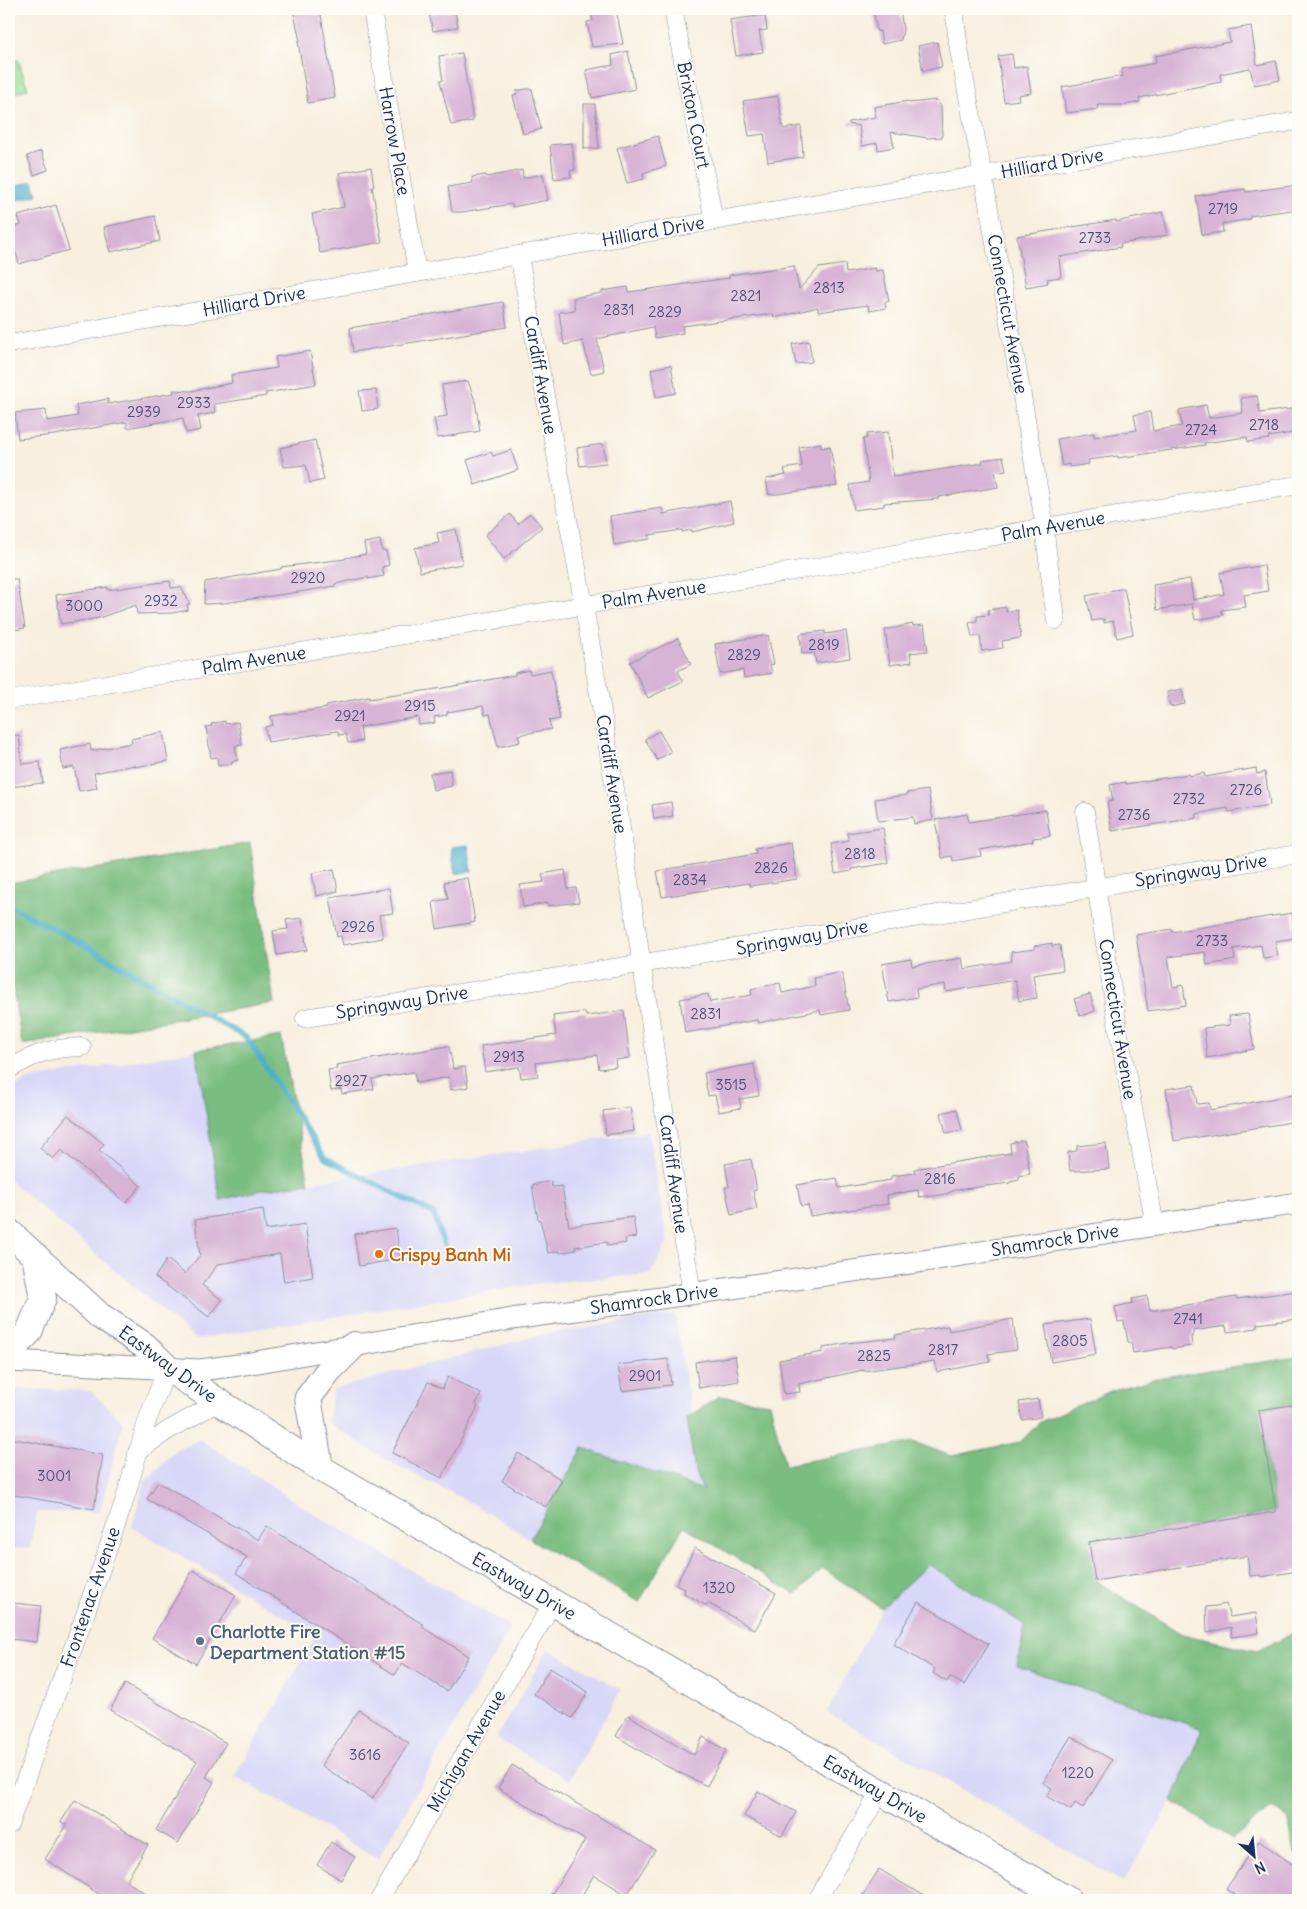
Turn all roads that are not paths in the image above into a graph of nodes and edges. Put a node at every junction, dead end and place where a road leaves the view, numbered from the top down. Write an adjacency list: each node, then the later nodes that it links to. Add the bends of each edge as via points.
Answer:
1 (372, 9): 8 (street, Harrow Place)
2 (673, 9): 6 (street, Brixton Court)
3 (954, 9): 5 (street, Connecticut Avenue)
4 (1298, 121): 5 (street, Hilliard Drive)
5 (983, 175): 6 (street, Hilliard Drive); 11 (street, Connecticut Avenue)
6 (714, 221): 7 (street, Hilliard Drive)
7 (519, 255): 8 (street, Hilliard Drive); 12 (street, Cardiff Avenue)
8 (417, 272): 9 (street, Hilliard Drive)
9 (9, 344)
10 (1298, 485): 11 (street, Palm Avenue)
11 (1045, 527): 12 (street, Palm Avenue); 13 (street, Connecticut Avenue)
12 (584, 606): 14 (street, Palm Avenue); 18 (street, Cardiff Avenue)
13 (1056, 620)
14 (9, 700)
15 (1085, 812): 17 (street, Connecticut Avenue)
16 (1298, 854): 17 (street, Springway Drive)
17 (1097, 887): 18 (street, Springway Drive); 23 (street, Connecticut Avenue, via 1118,1029)
18 (643, 964): 19 (street, Springway Drive); 26 (street, Cardiff Avenue)
19 (305, 1018)
20 (82, 1047): 21 (street, via 55,1048)
21 (9, 1069)
22 (1298, 1203): 23 (street, Shamrock Drive)
23 (1155, 1225): 26 (street, Shamrock Drive)
24 (9, 1232): 25 (main road, Eastway Drive)
25 (35, 1256): 28 (main road, via 43,1298 29,1332); 30 (main road, Eastway Drive, via 100,1316 145,1346)
26 (692, 1294): 27 (street, Shamrock Drive, via 512,1318)
27 (354, 1345): 30 (street, Shamrock Drive, via 200,1370); 33 (main road, via 308,1398)
28 (9, 1352)
29 (9, 1361): 30 (street, Shamrock Drive)
30 (167, 1368): 31 (main road, Eastway Drive); 32 (street, Frontenac Avenue)
31 (220, 1401): 32 (street); 33 (main road, Eastway Drive)
32 (137, 1452): 36 (street, Frontenac Avenue, via 94,1588)
33 (320, 1468): 34 (main road, Eastway Drive)
34 (553, 1602): 35 (main road, Eastway Drive); 37 (street, Michigan Avenue)
35 (880, 1792): 38 (street); 39 (main road, Eastway Drive)
36 (9, 1825)
37 (379, 1900)
38 (817, 1900)
39 (1068, 1900)

